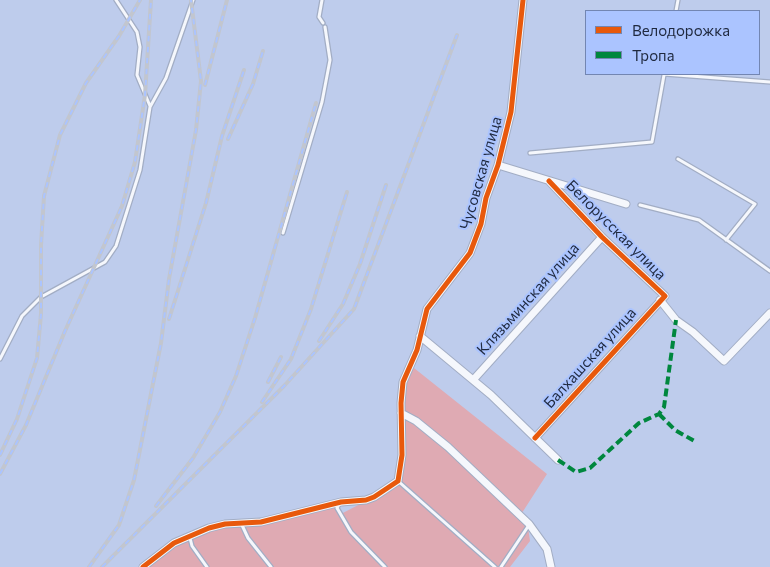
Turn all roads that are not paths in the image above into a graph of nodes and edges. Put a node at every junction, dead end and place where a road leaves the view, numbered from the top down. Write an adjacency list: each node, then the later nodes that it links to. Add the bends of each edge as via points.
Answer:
1 (116, 0): 8 (lane, via 137,32 140,47 137,75)
2 (193, 0): 8 (lane, via 166,78)
3 (322, 0): 15 (lane, via 319,17 324,25 330,60 322,102)
4 (524, 2): 11 (street, Чусовская улица, via 511,112)
5 (664, 75): 9 (lane, via 652,142)
6 (677, 75): 7 (lane)
7 (770, 82)
8 (150, 107): 22 (lane, via 140,170 116,246 105,262 41,298 22,316)
9 (530, 154)
10 (678, 159): 17 (lane, via 755,204)
11 (498, 165): 12 (street); 21 (street, Чусовская улица, via 470,253 427,309)
12 (549, 181): 13 (street); 16 (street, Белорусская улица)
13 (626, 204)
14 (640, 205): 17 (lane, via 698,220)
15 (283, 233)
16 (602, 237): 19 (street, Белорусская улица); 23 (street, Клязьминская улица)
17 (726, 240): 18 (lane)
18 (770, 271)
19 (663, 298): 20 (street, Белорусская улица, via 676,320 724,361); 25 (street, Балхашская улица)
20 (770, 313)
21 (420, 336): 23 (street); 24 (street, Чусовская улица, via 403,382)
22 (0, 359)
23 (474, 379): 25 (street)
24 (401, 413): 27 (street, Чусовская улица, via 402,455); 30 (street, via 448,447)
25 (535, 438): 26 (street)
26 (558, 460)
27 (398, 481): 28 (street, via 374,497); 37 (lane)
28 (340, 502): 29 (street, via 262,522); 36 (lane, via 337,508 350,532)
29 (241, 523): 31 (street, via 225,524); 35 (lane, via 248,538)
30 (529, 524): 38 (lane); 39 (street, via 547,549)
31 (189, 535): 32 (street); 34 (lane, via 192,546)
32 (153, 564): 33 (street)
33 (143, 567)
34 (207, 567)
35 (271, 567)
36 (385, 567)
37 (495, 567)
38 (501, 567)
39 (551, 567)

